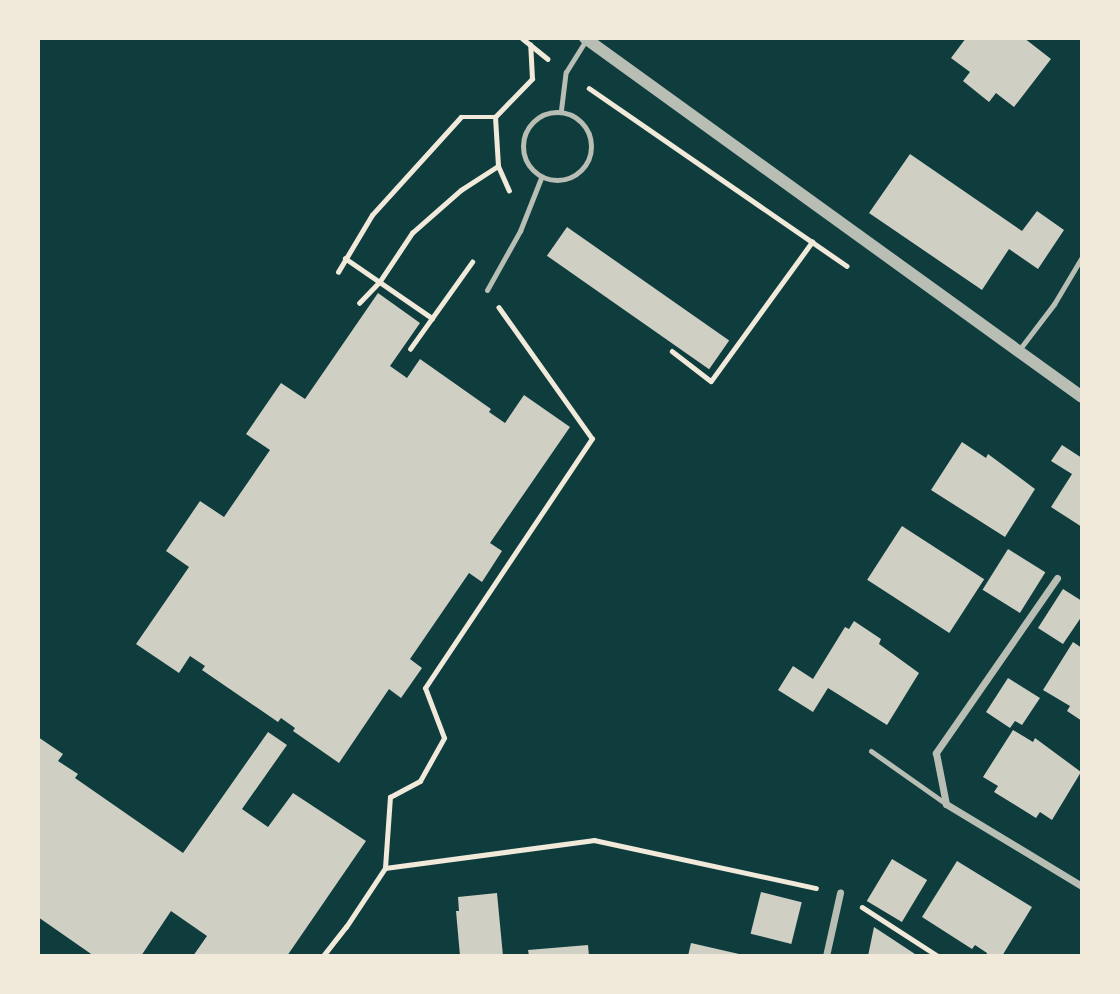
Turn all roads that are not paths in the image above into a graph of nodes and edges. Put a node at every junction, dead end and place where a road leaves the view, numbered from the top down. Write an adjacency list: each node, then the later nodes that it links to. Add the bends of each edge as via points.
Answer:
1 (586, 39): 2 (lane, via 566,72); 6 (street)
2 (561, 110): 3 (lane, via 537,116 522,135 524,160); 3 (lane, via 583,121 593,144 586,167 565,181)
3 (541, 178): 5 (lane, via 520,231)
4 (1082, 257): 6 (lane)
5 (487, 290)
6 (1018, 353): 7 (street)
7 (1082, 397)
8 (1057, 578): 10 (street, via 936,753)
9 (871, 751): 10 (lane)
10 (946, 804): 11 (street)
11 (1082, 886)
12 (840, 893): 13 (street)
13 (826, 956)

